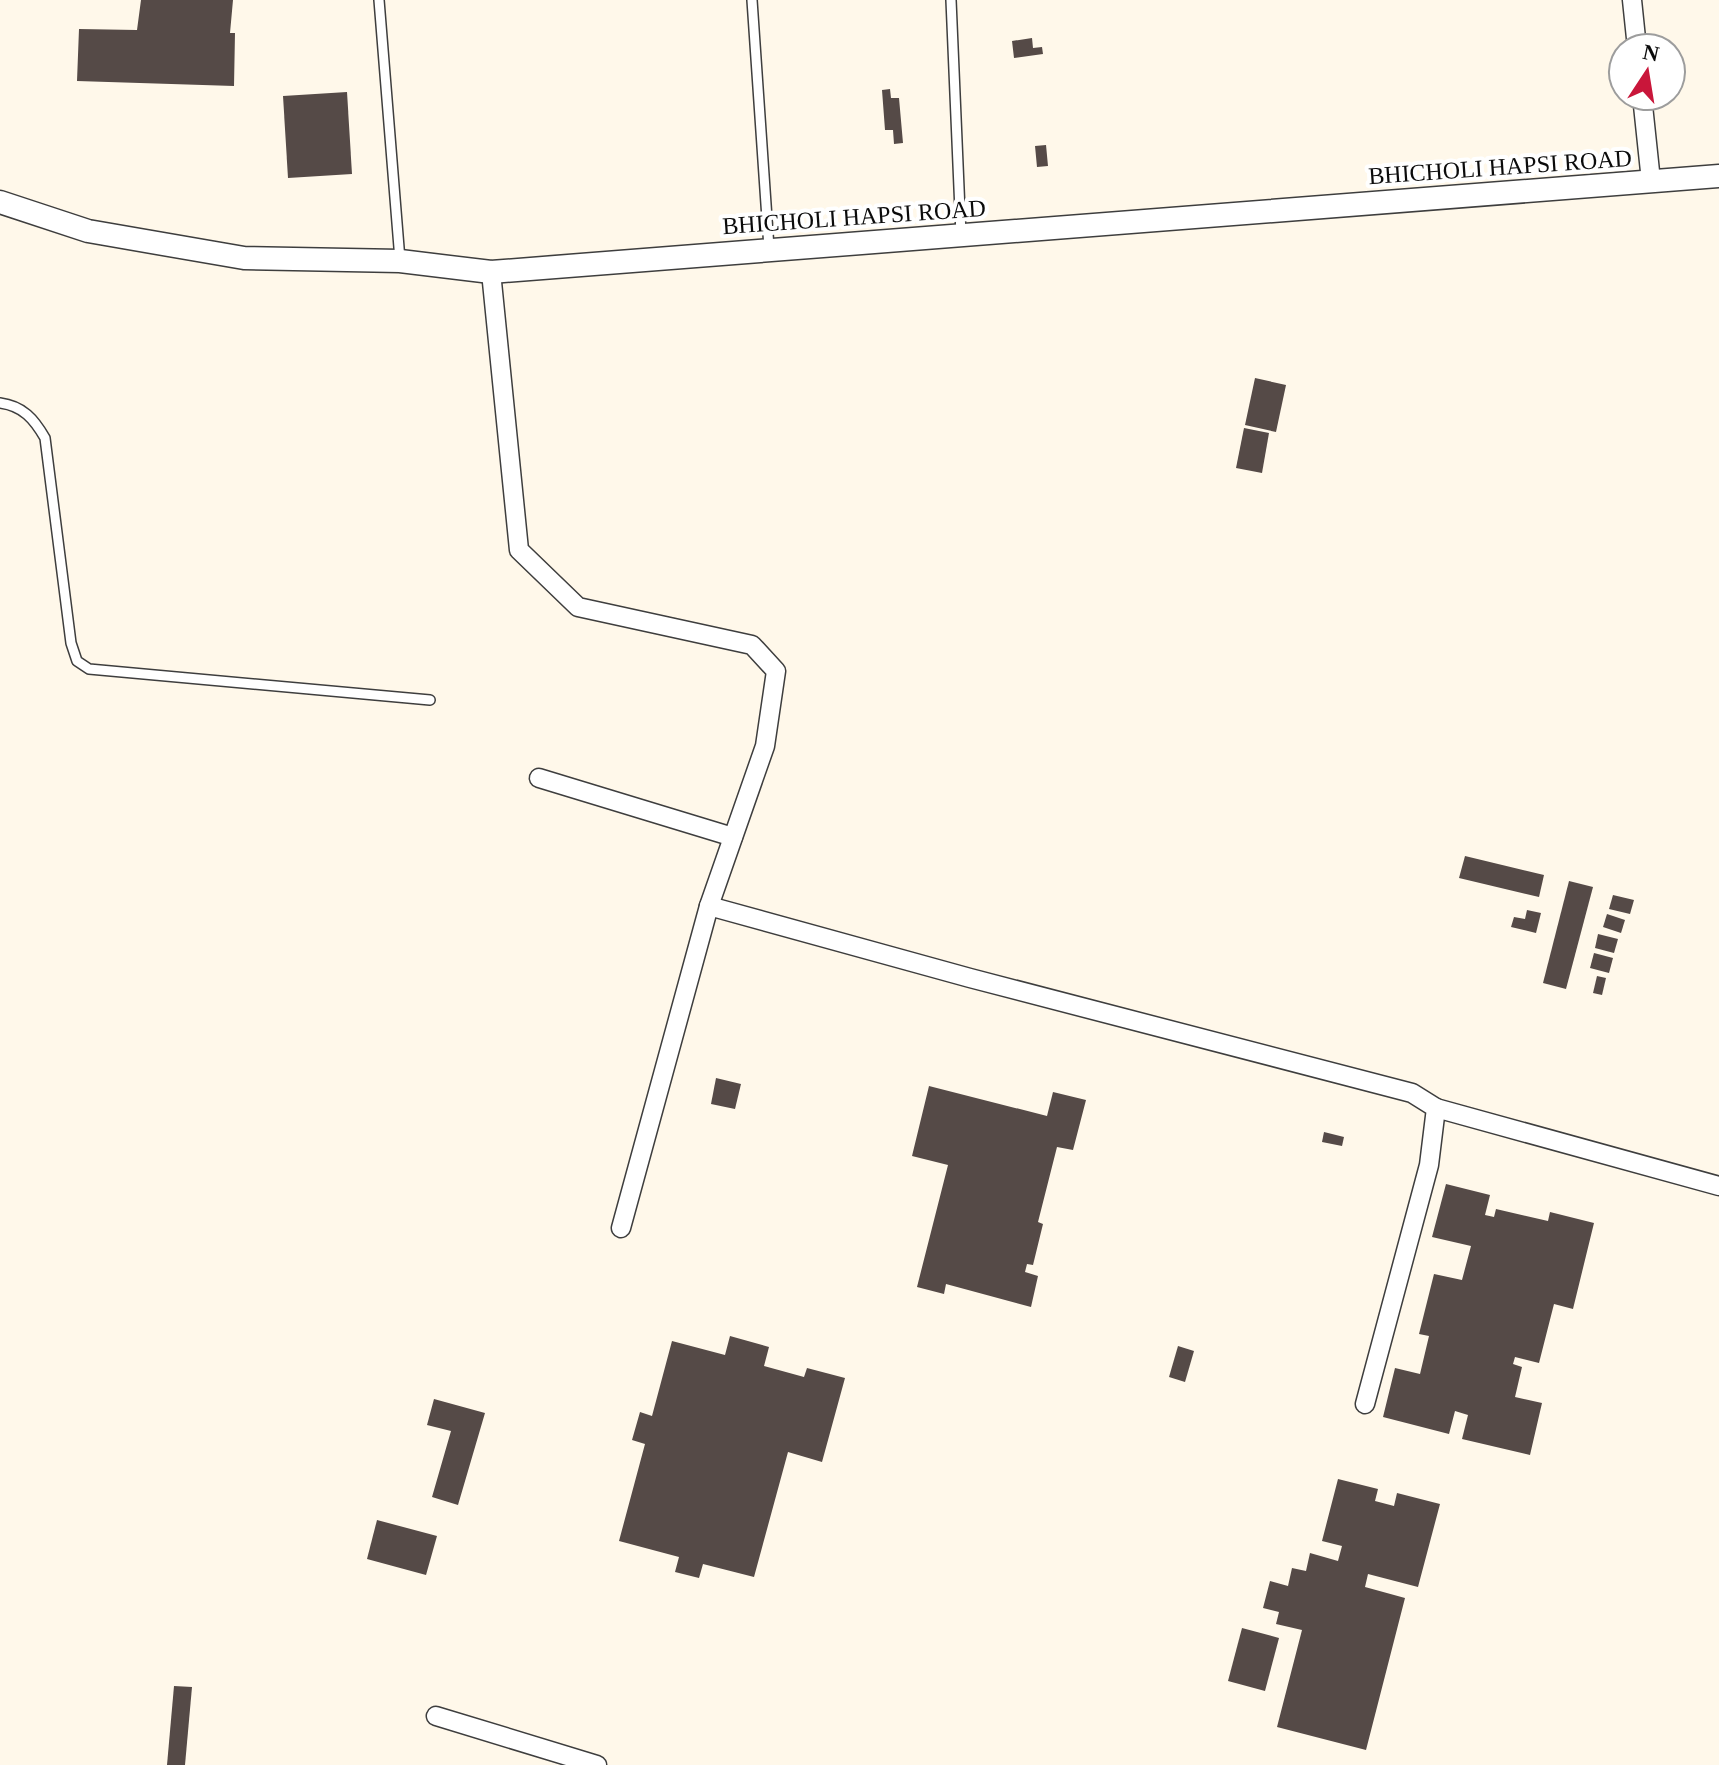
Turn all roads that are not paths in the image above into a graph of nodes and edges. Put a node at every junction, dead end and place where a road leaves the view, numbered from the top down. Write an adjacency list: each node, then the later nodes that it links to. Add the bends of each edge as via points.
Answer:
1 (379, 0): 12 (lane)
2 (752, 0): 11 (lane)
3 (951, 0): 10 (lane)
4 (1632, 0): 5 (street)
5 (1635, 32)
6 (1644, 112): 8 (street)
7 (1719, 176): 8 (street, BHICHOLI HAPSI ROAD)
8 (1651, 181): 10 (street, BHICHOLI HAPSI ROAD)
9 (0, 202): 12 (street, BHICHOLI HAPSI ROAD, via 88,231 244,258)
10 (961, 235): 11 (street, BHICHOLI HAPSI ROAD)
11 (769, 250): 13 (street, BHICHOLI HAPSI ROAD)
12 (400, 261): 13 (street, BHICHOLI HAPSI ROAD)
13 (491, 272): 17 (street, via 519,550 578,607 752,645 776,671 765,746)
14 (0, 403): 15 (lane, via 32,417 45,438 77,661 89,669)
15 (430, 700)
16 (539, 778): 17 (street)
17 (733, 837): 18 (street)
18 (709, 906): 19 (street, via 1412,1093); 21 (street)
19 (1436, 1108): 20 (street); 22 (street, via 1429,1165)
20 (1719, 1186)
21 (621, 1228)
22 (1365, 1404)
23 (436, 1716): 24 (street)
24 (597, 1765)

